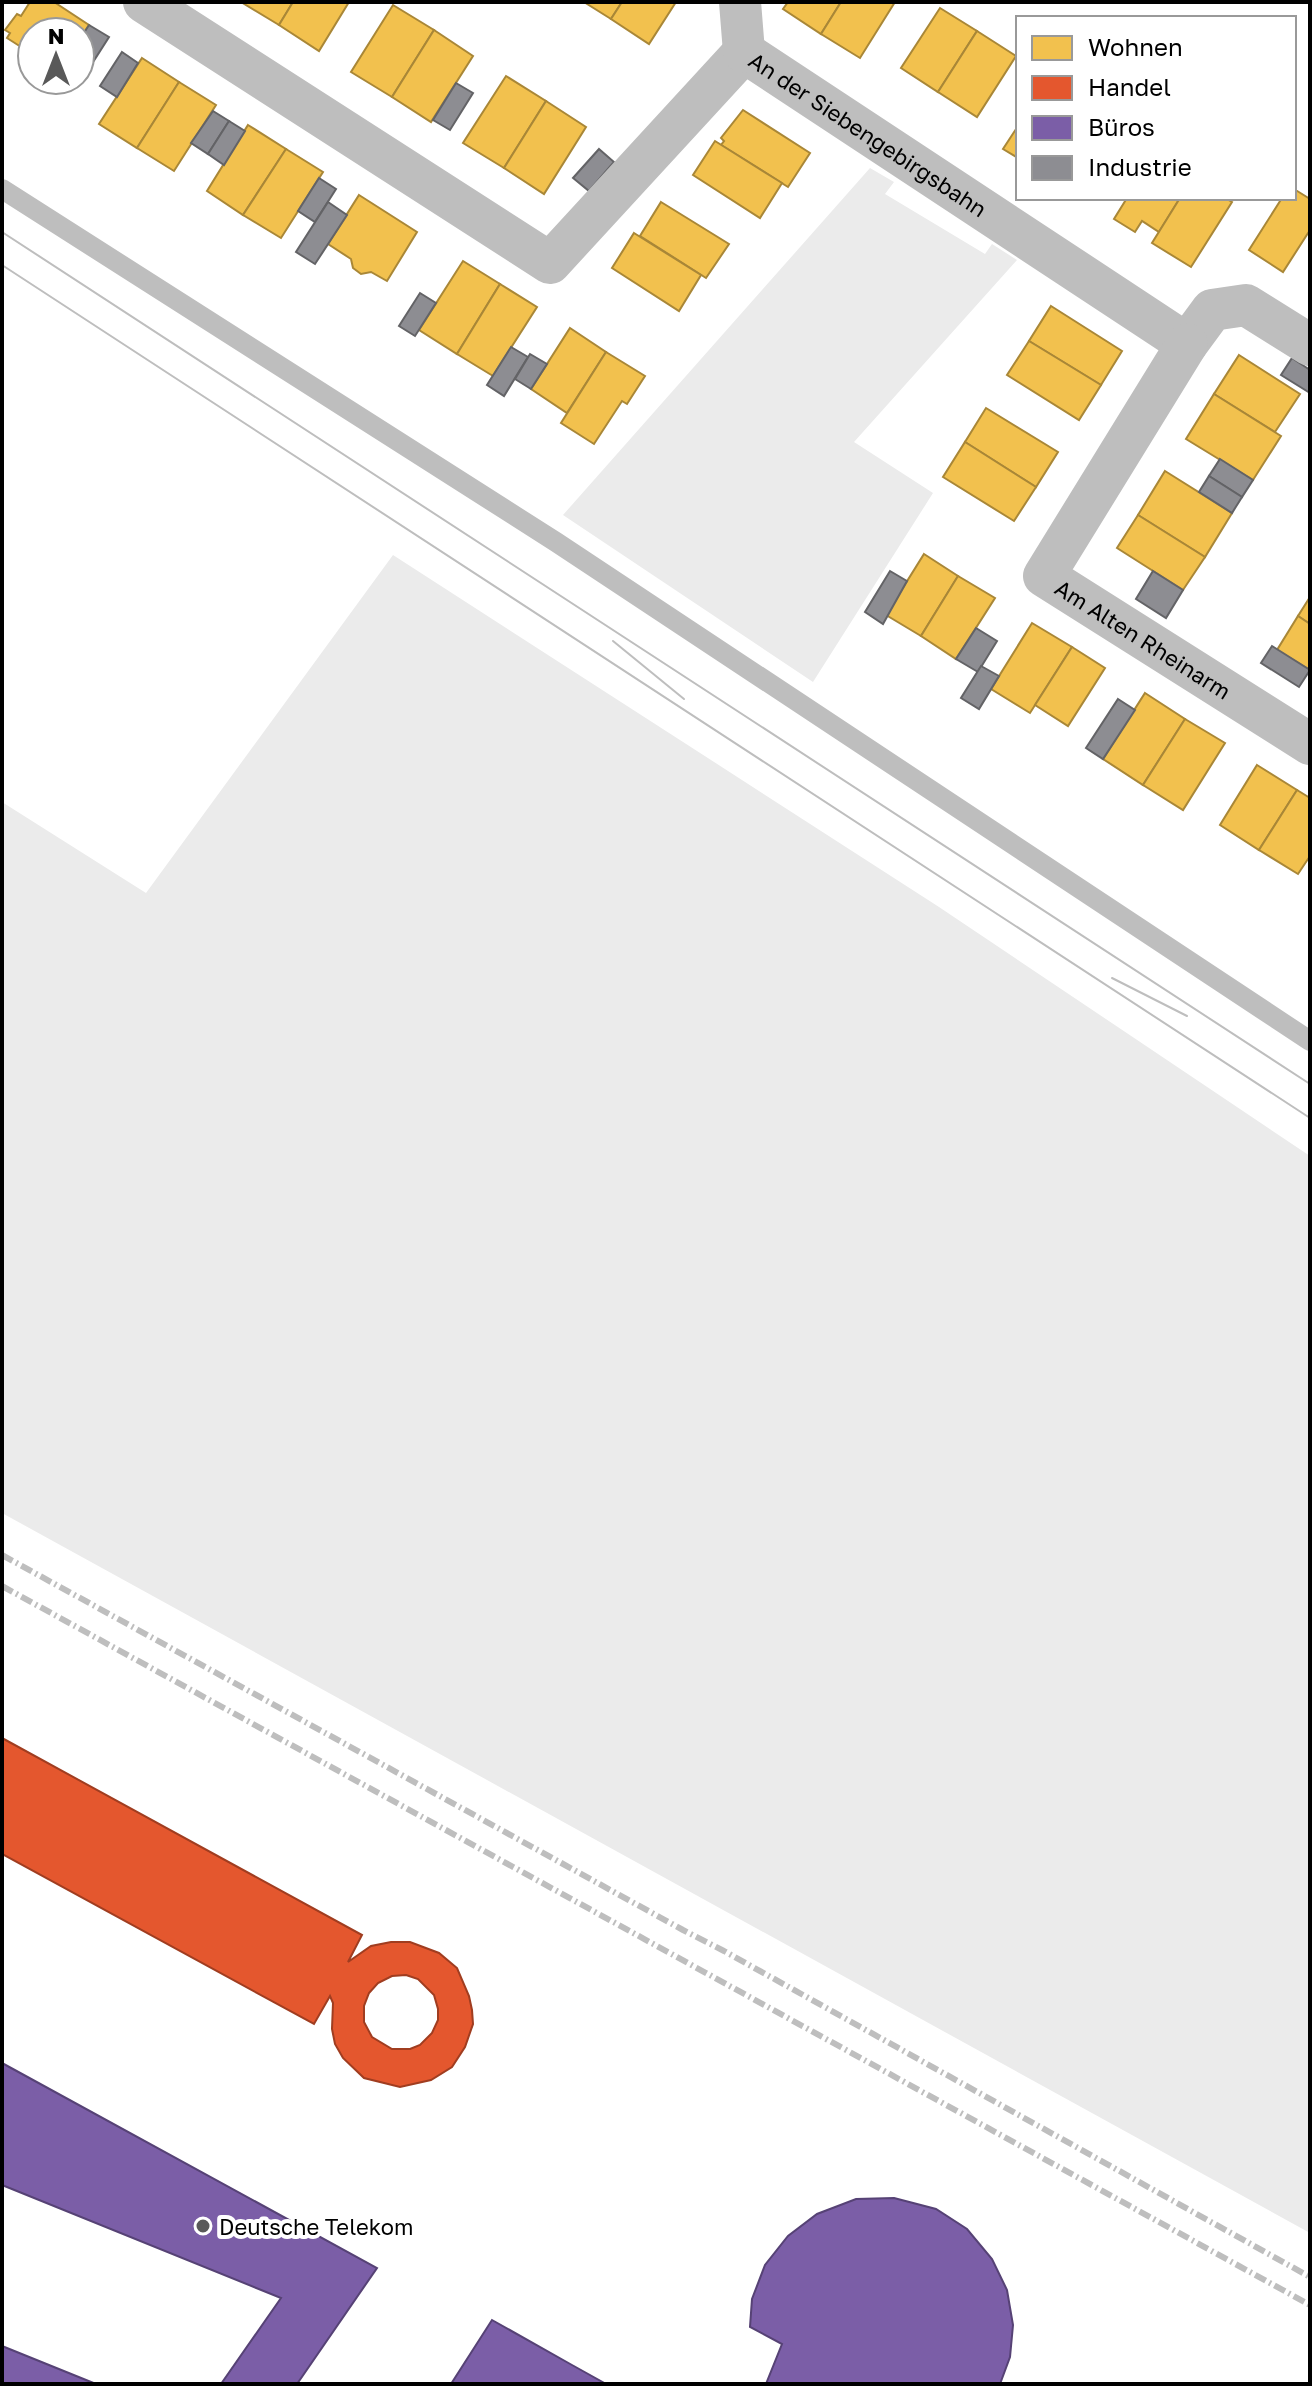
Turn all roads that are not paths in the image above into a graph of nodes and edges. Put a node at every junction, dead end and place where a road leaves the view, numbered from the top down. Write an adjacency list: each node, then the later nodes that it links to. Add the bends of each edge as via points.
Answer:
1 (144, 2): 3 (street, An der Siebengebirgsbahn, via 550,263)
2 (740, 2): 3 (street)
3 (744, 52): 5 (street, An der Siebengebirgsbahn)
4 (2, 189): 8 (lane, via 556,542)
5 (1187, 344): 6 (street, via 1212,310 1246,305); 7 (street, Am Alten Rheinarm, via 1044,576)
6 (1310, 345)
7 (1310, 744)
8 (1310, 1041)

